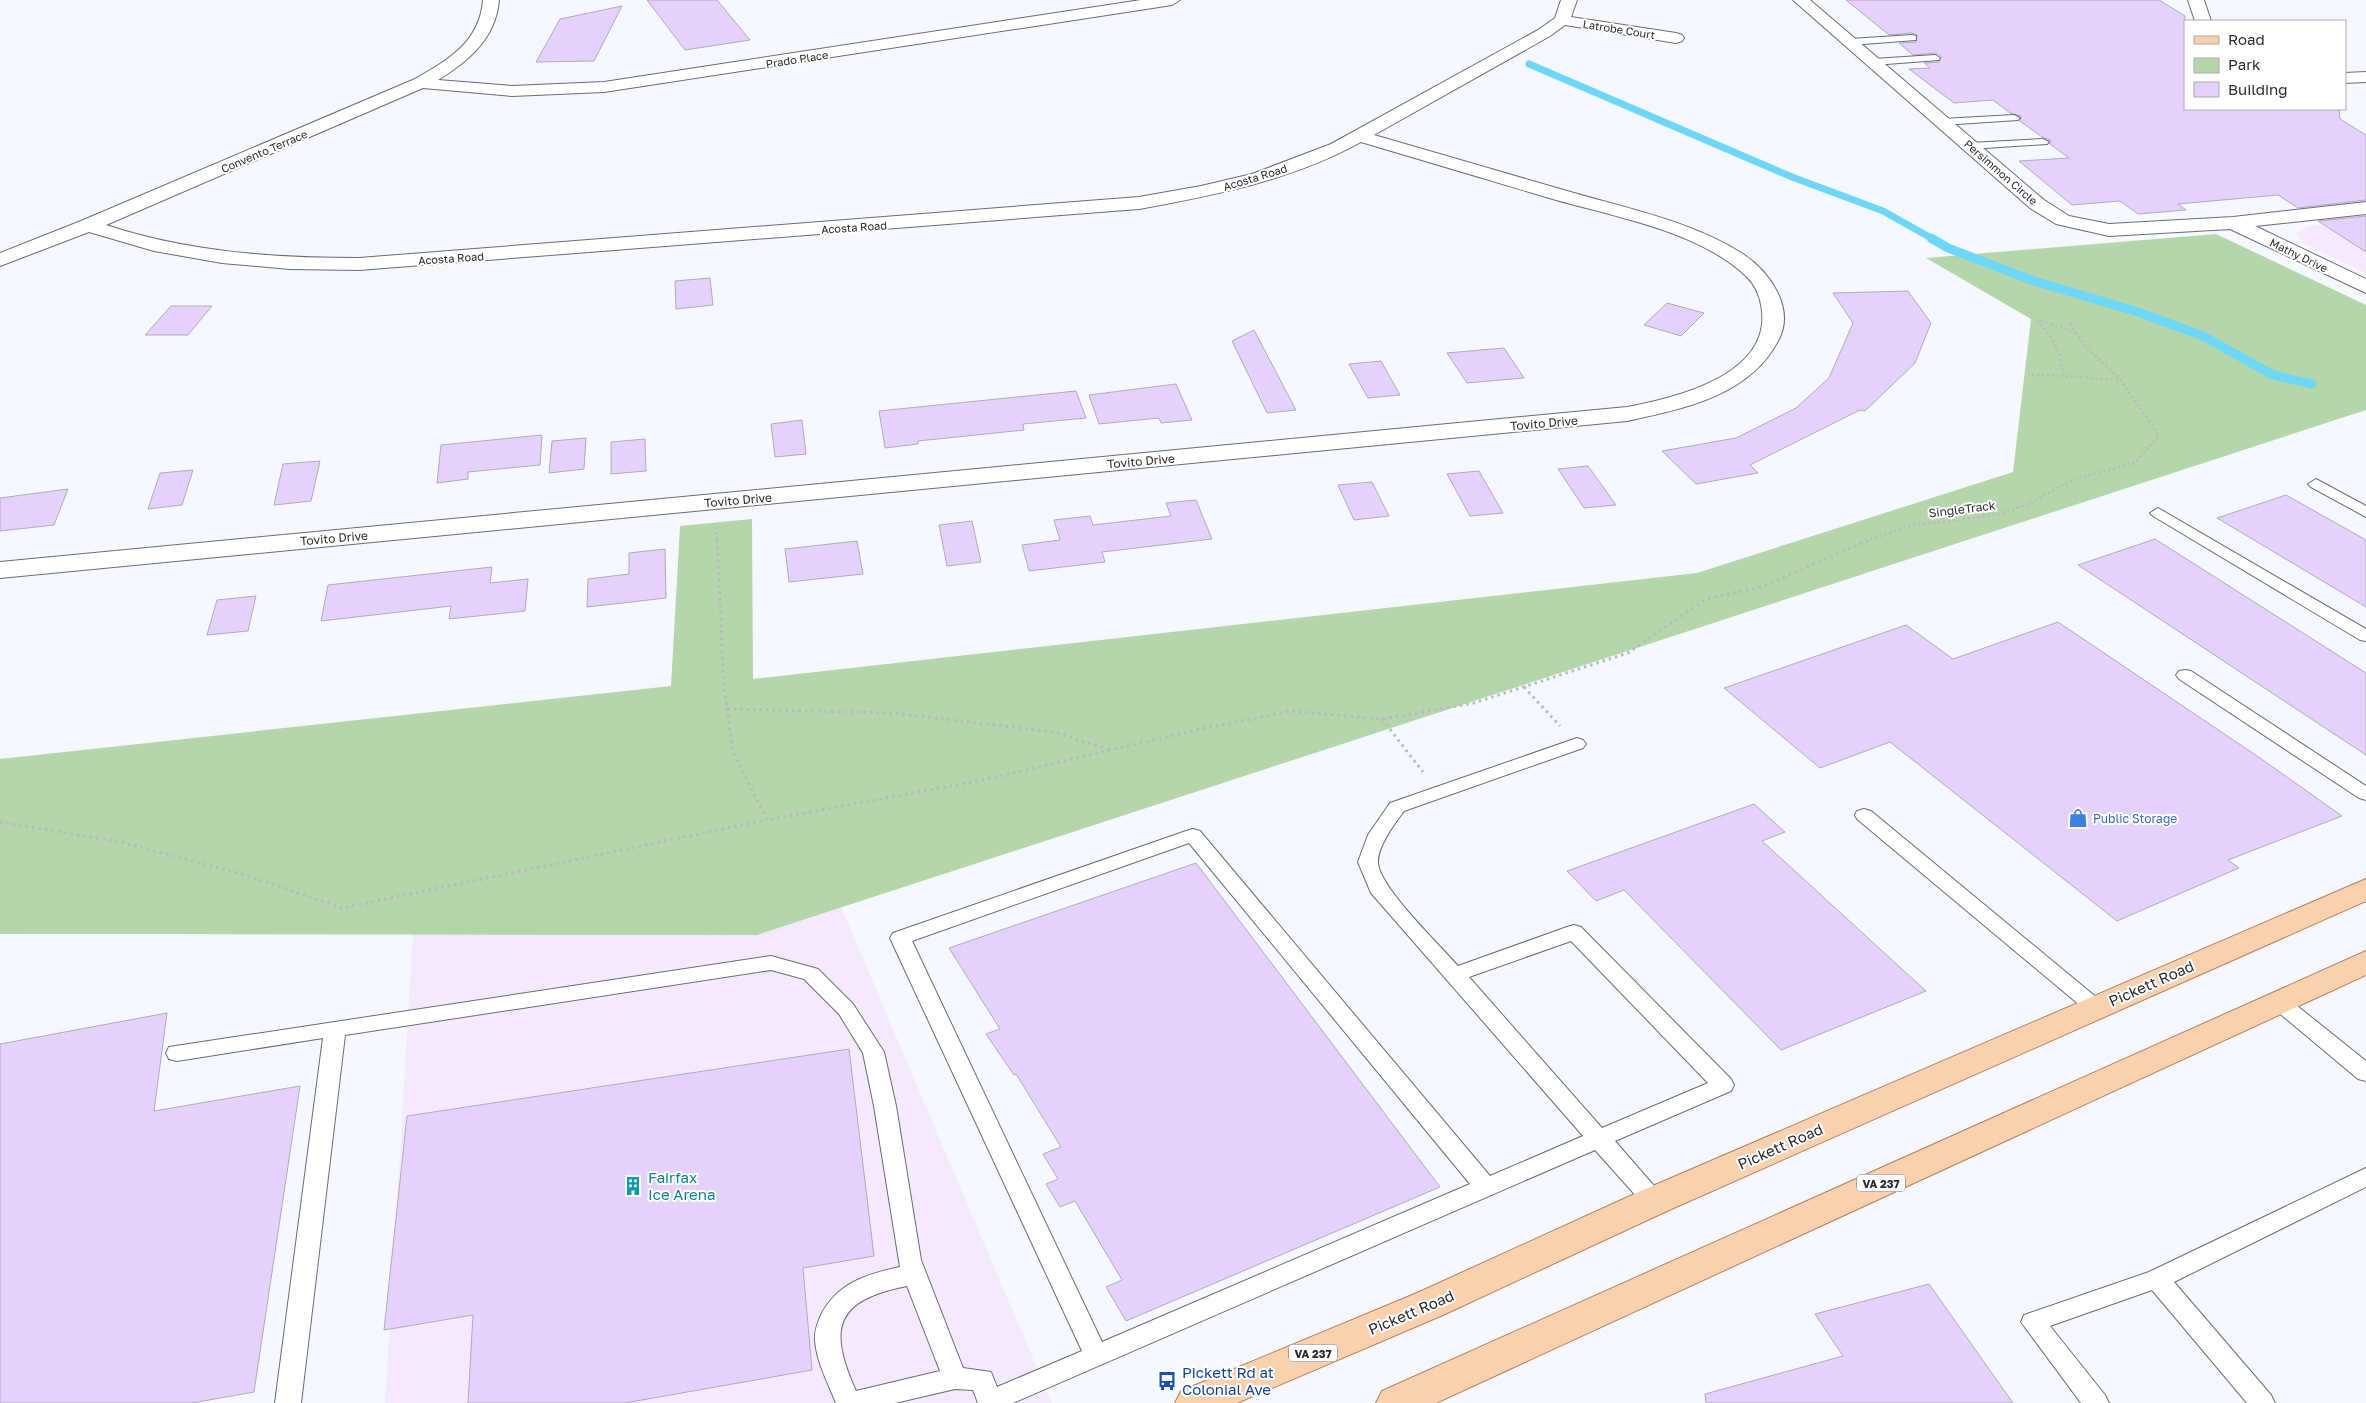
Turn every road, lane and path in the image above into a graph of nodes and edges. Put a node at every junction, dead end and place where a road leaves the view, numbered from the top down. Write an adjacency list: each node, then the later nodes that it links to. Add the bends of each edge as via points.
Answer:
1 (491, 0): 15 (street, Convento Terrace, via 489,18 479,38 463,55)
2 (1172, 0): 15 (street, Prado Place, via 604,87 552,92 494,92)
3 (1569, 0): 6 (street)
4 (1801, 0): 10 (street, Persimmon Circle)
5 (2196, 0): 7 (street)
6 (1562, 20): 8 (street, Latrobe Court); 18 (street, Acosta Road, via 1518,49)
7 (2203, 20)
8 (1676, 38)
9 (1912, 38): 10 (lane)
10 (1850, 42): 12 (street, Persimmon Circle)
11 (1935, 58): 12 (lane)
12 (1873, 62): 17 (street, Persimmon Circle)
13 (2366, 77): 14 (street)
14 (2346, 78)
15 (421, 84): 23 (street, Convento Terrace)
16 (2014, 118): 17 (lane)
17 (1942, 122): 20 (street, Persimmon Circle)
18 (1360, 136): 23 (street, Acosta Road, via 1258,178 1139,203 406,262 312,264 231,260 137,242); 32 (street, Tovito Drive, via 1616,211 1693,236 1719,248 1754,273 1767,289 1772,306 1772,332 1765,347 1750,366 1729,380 1678,402 1627,414)
19 (2042, 142): 20 (lane)
20 (1970, 146): 22 (street, Persimmon Circle, via 2036,204 2063,220 2109,230)
21 (2366, 208): 22 (street, Persimmon Circle)
22 (2233, 223): 25 (street, Mathy Drive)
23 (88, 225): 24 (street, Convento Terrace)
24 (0, 260)
25 (2366, 287)
26 (2069, 322): 27 (path, SingleTrack)
27 (2076, 334): 29 (path, via 2047,322 2038,322 2050,333 2062,357); 30 (path, SingleTrack)
28 (2032, 375): 29 (path)
29 (2063, 376): 30 (path)
30 (2119, 380): 38 (path, SingleTrack, via 2159,435 2136,462 2083,477 2032,503 2002,513 1915,524 1878,536 1761,587 1706,599 1628,652)
31 (2316, 484): 33 (lane)
32 (714, 502): 35 (street, Tovito Drive); 39 (path)
33 (2366, 512)
34 (2158, 513): 36 (lane)
35 (0, 570)
36 (2366, 636)
37 (2185, 675): 44 (lane)
38 (1524, 687): 40 (path, via 1474,703); 41 (path)
39 (727, 709): 42 (path, via 893,712 1054,732); 46 (path, via 733,752)
40 (1382, 719): 42 (path, via 1291,711); 43 (path)
41 (1577, 744): 50 (lane, via 1397,807 1376,835 1368,862 1378,888)
42 (1111, 750): 46 (path, via 983,780)
43 (1408, 753)
44 (2366, 794)
45 (1864, 815): 52 (lane)
46 (767, 820): 47 (path, via 342,908 244,875 122,842)
47 (0, 822)
48 (2366, 889): 52 (main road, Pickett Road / VA 237)
49 (2366, 962): 51 (main road, VA 237)
50 (1454, 974): 56 (lane); 56 (lane, via 1574,932 1723,1085)
51 (2279, 1002): 55 (lane); 64 (main road, VA 237)
52 (2096, 1007): 59 (main road, Pickett Road / VA 237)
53 (334, 1029): 54 (lane); 60 (lane, via 771,963 811,974 846,1009 873,1052 885,1106 908,1260); 66 (lane)
54 (177, 1053)
55 (2366, 1073)
56 (1599, 1138): 58 (lane); 59 (lane)
57 (2366, 1177): 61 (lane, via 2196,1262)
58 (1486, 1187): 62 (lane); 62 (lane, via 1193,835 900,938)
59 (1654, 1201): 68 (main road, Pickett Road / VA 237, via 1430,1304)
60 (914, 1274): 63 (lane); 67 (lane, via 868,1285 847,1298 832,1317 827,1339)
61 (2157, 1278): 69 (lane, via 2033,1322); 70 (lane)
62 (1096, 1355): 65 (lane)
63 (954, 1378): 65 (lane, via 982,1380); 67 (lane)
64 (1416, 1399)
65 (991, 1402)
66 (288, 1403)
67 (849, 1403)
68 (1195, 1403)
69 (2096, 1403)
70 (2262, 1403)

